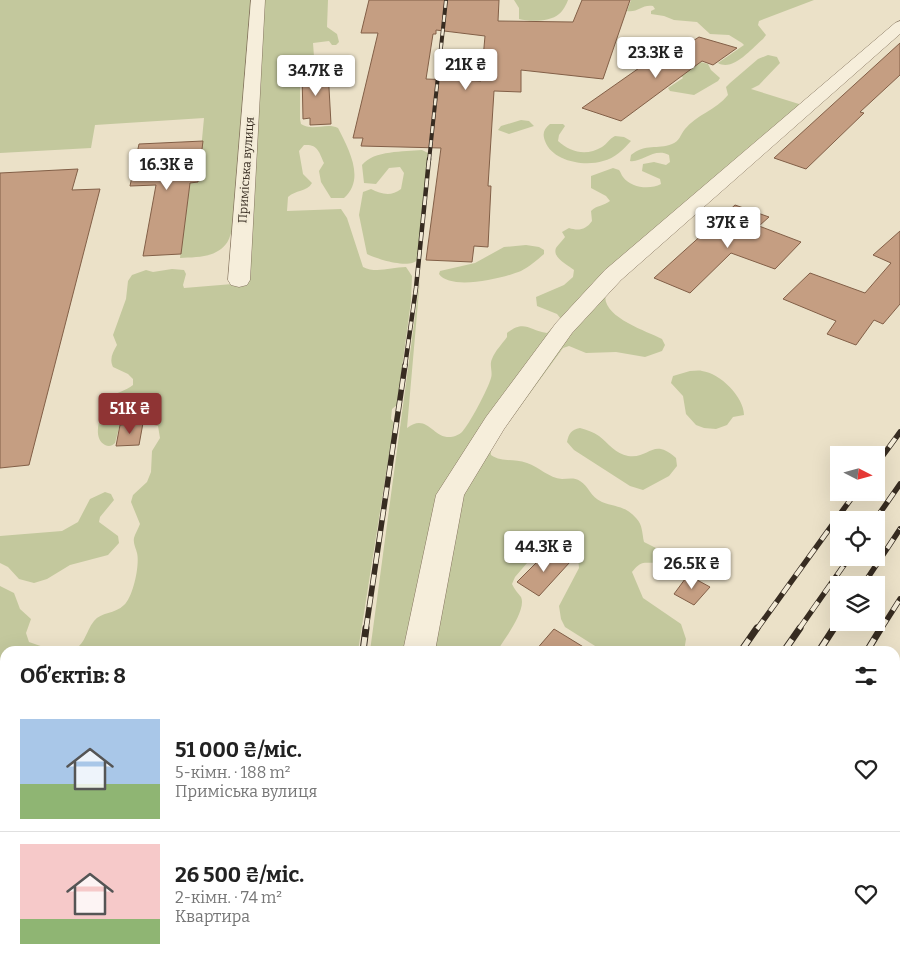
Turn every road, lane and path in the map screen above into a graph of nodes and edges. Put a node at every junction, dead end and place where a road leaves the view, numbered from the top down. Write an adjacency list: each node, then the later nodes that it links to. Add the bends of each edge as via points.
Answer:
1 (258, 0): 3 (street, Приміська вулиця)
2 (900, 26): 4 (street, via 613,275 564,328 495,423 450,495)
3 (239, 280)
4 (420, 646)

